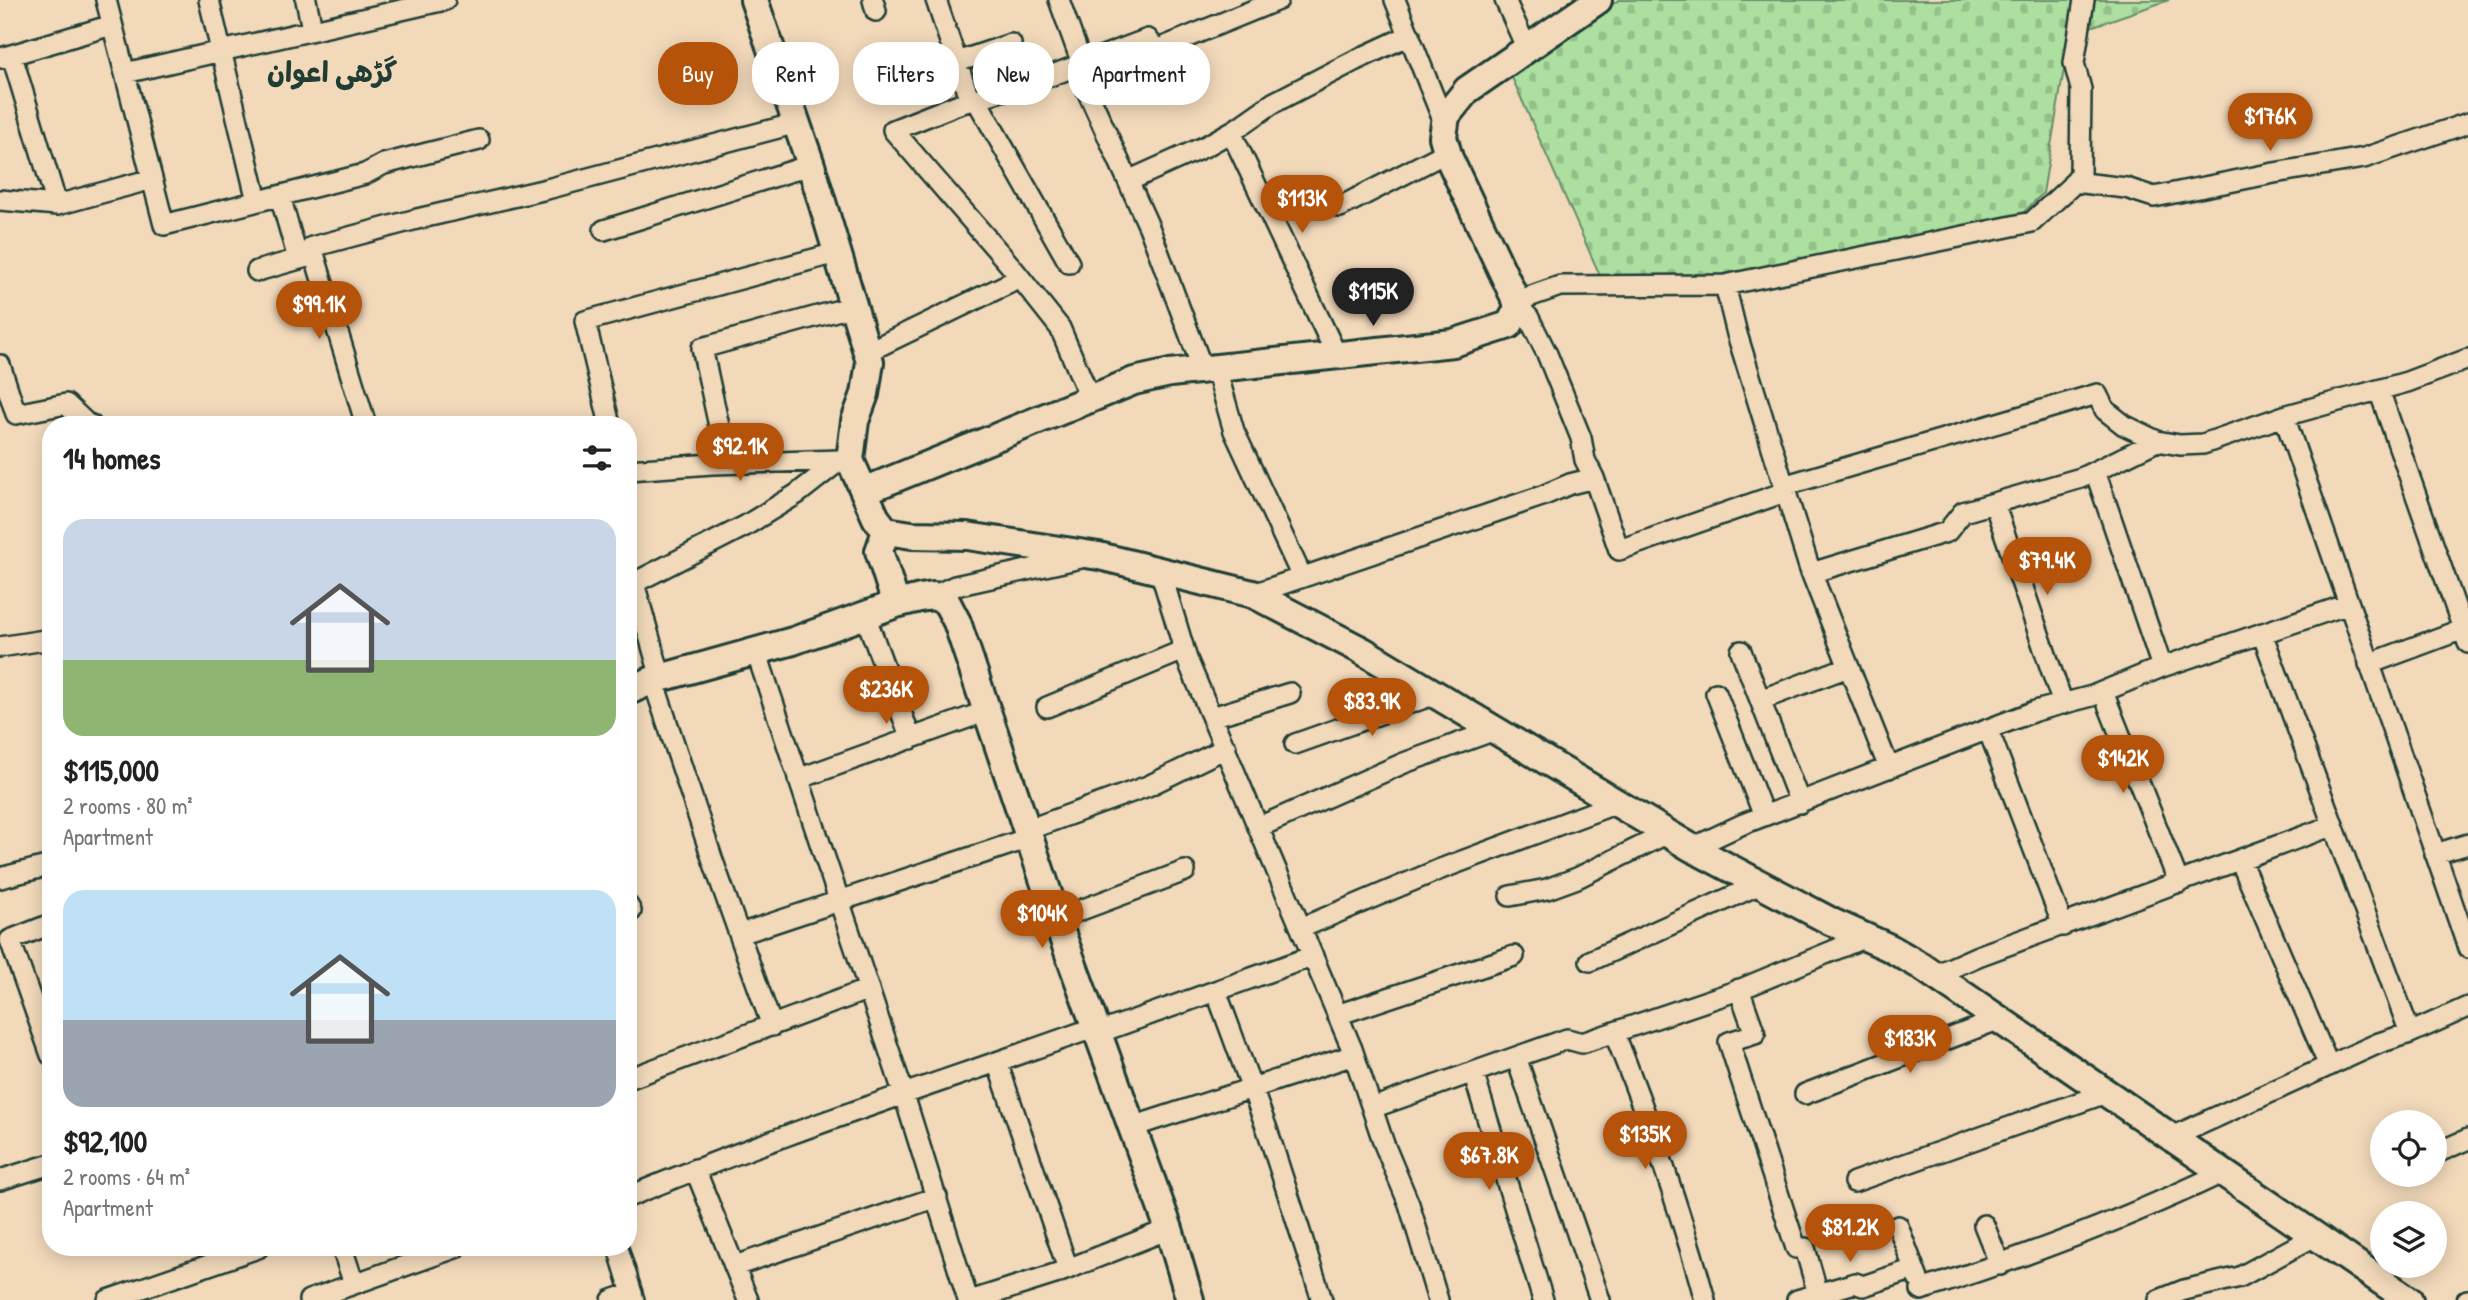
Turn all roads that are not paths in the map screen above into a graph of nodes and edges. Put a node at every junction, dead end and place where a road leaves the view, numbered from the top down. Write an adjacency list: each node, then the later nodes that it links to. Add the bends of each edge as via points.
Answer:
1 (106, 0): 13 (street)
2 (209, 0): 20 (street)
3 (306, 0): 14 (street)
4 (444, 0): 14 (street)
5 (754, 0): 27 (street)
6 (936, 0): 16 (street)
7 (1059, 0): 17 (street)
8 (1278, 0): 18 (street)
9 (1395, 0): 15 (street)
10 (1505, 0): 19 (street)
11 (1598, 0): 19 (street)
12 (2084, 0): 36 (street, via 2074,62 2081,89 2081,160)
13 (112, 25): 21 (street); 23 (street)
14 (312, 29): 20 (street)
15 (1410, 35): 29 (street); 30 (street, via 1273,103)
16 (950, 42)
17 (1072, 42)
18 (1173, 42)
19 (1527, 49): 29 (street, via 1467,90 1446,116)
20 (220, 51): 23 (street); 39 (street)
21 (6, 57): 40 (street)
22 (959, 67): 24 (street)
23 (125, 74): 34 (street)
24 (973, 99): 47 (street, via 892,130)
25 (977, 105): 45 (street)
26 (1096, 105): 35 (street)
27 (797, 123): 33 (street); 44 (street, via 312,247)
28 (2468, 123): 36 (street, via 2364,158 2154,197 2126,188)
29 (1445, 125): 32 (street)
30 (1231, 132): 35 (street); 52 (street)
31 (479, 140): 37 (street)
32 (1447, 152): 41 (street); 49 (street)
33 (811, 165): 42 (street); 43 (street)
34 (152, 179): 39 (street, via 164,226); 40 (street)
35 (1128, 181): 55 (street)
36 (2074, 182): 48 (street, via 2032,222)
37 (280, 195): 39 (street); 44 (street)
38 (0, 200): 40 (street)
39 (257, 201)
40 (57, 205)
41 (1340, 207)
42 (604, 230)
43 (836, 253): 50 (street); 60 (street, via 585,321)
44 (306, 257): 46 (street); 59 (street)
45 (1069, 262)
46 (257, 271)
47 (1020, 278): 51 (street); 57 (street, via 1059,328)
48 (1725, 285): 49 (street, via 1560,286); 68 (street)
49 (1518, 304): 52 (street, via 1508,325 1453,343); 67 (street, via 1547,354)
50 (854, 306): 51 (street); 64 (street, via 702,348)
51 (867, 352): 63 (street, via 865,394)
52 (1337, 356): 55 (street)
53 (2468, 359): 56 (street)
54 (0, 365): 58 (street, via 16,414 66,404)
55 (1209, 369): 57 (street, via 1134,381); 75 (street)
56 (2379, 390): 61 (street); 84 (street)
57 (1090, 398): 69 (street)
58 (79, 416)
59 (363, 416)
60 (608, 416)
61 (2284, 416): 62 (street, via 2203,444); 80 (street)
62 (2157, 441): 66 (street); 68 (street, via 2124,425 2105,410 2097,394)
63 (844, 460): 64 (street); 69 (street); 76 (street, via 745,526)
64 (727, 463): 65 (street)
65 (637, 469)
66 (2095, 471): 70 (street); 92 (street)
67 (1594, 478): 68 (street, via 1619,550); 75 (street)
68 (1784, 489): 74 (street)
69 (864, 491): 71 (street)
70 (1994, 503): 74 (street, via 1964,512 1947,532); 100 (street)
71 (886, 530): 72 (street, via 967,536); 79 (street, via 879,551)
72 (1094, 555): 73 (street); 78 (street, via 954,586)
73 (1160, 570): 77 (street); 87 (street)
74 (1811, 573): 91 (street)
75 (1302, 577): 77 (street)
76 (637, 581)
77 (1253, 594): 98 (street)
78 (933, 596): 79 (street); 102 (street, via 946,601 951,609)
79 (896, 604): 82 (street)
80 (2349, 604): 83 (street); 90 (street)
81 (637, 606): 93 (street)
82 (865, 615): 88 (street); 106 (street)
83 (2262, 634): 92 (street); 114 (street)
84 (2465, 636): 90 (street)
85 (42, 640): 86 (street)
86 (0, 647)
87 (1184, 650): 101 (street); 103 (street)
88 (756, 652): 93 (street); 110 (street)
89 (1741, 652): 99 (street)
90 (2370, 664): 120 (street)
91 (1848, 667): 99 (street); 109 (street)
92 (2162, 667): 95 (street)
93 (657, 679): 94 (street); 133 (street)
94 (637, 687)
95 (2103, 692): 100 (street); 125 (street)
96 (1290, 693): 103 (street)
97 (1716, 693): 113 (street)
98 (1436, 694): 105 (street); 107 (street)
99 (1760, 700): 112 (street)
100 (2063, 704): 104 (street)
101 (1046, 707)
102 (987, 712): 106 (street); 117 (street)
103 (1212, 717): 108 (street)
104 (1988, 729): 109 (street); 130 (street)
105 (1496, 730): 111 (street); 115 (street, via 1404,763)
106 (911, 738): 110 (street)
107 (1295, 744)
108 (1226, 748): 115 (street); 117 (street, via 1148,786)
109 (1889, 768): 112 (street)
110 (798, 779): 128 (street)
111 (1617, 803): 116 (street); 132 (street, via 1438,870)
112 (1800, 803): 113 (street)
113 (1764, 816): 119 (street)
114 (2332, 826): 121 (street); 150 (street)
115 (1259, 827): 132 (street)
116 (1668, 833): 119 (street); 127 (street, via 1577,878)
117 (1028, 834): 128 (street); 129 (street)
118 (2468, 844): 120 (street)
119 (1692, 848): 126 (street)
120 (2435, 854): 135 (street)
121 (2239, 860): 125 (street); 154 (street)
122 (42, 867): 124 (street)
123 (1185, 871): 129 (street)
124 (0, 878)
125 (2179, 883): 130 (street)
126 (1760, 884): 134 (street); 138 (street)
127 (1510, 896)
128 (839, 900): 133 (street); 140 (street)
129 (1056, 919): 148 (street)
130 (2063, 926): 139 (street)
131 (42, 928): 145 (street, via 10,940)
132 (1301, 928): 136 (street)
133 (740, 934): 147 (street)
134 (1866, 937): 139 (street); 141 (street)
135 (2468, 948)
136 (1313, 956): 142 (street); 144 (street)
137 (1514, 956): 144 (street)
138 (1591, 961)
139 (1935, 975): 146 (street)
140 (869, 989): 147 (street); 160 (street)
141 (1739, 989): 149 (street); 186 (street, via 1755,1034 1729,1042 1796,1248 1805,1248)
142 (1216, 990): 148 (street); 157 (street)
143 (2468, 1007): 150 (street)
144 (1337, 1015): 151 (street)
145 (42, 1019)
146 (2000, 1019): 158 (street); 159 (street)
147 (772, 1026): 156 (street)
148 (1097, 1030): 153 (street); 162 (street)
149 (1615, 1032): 152 (street, via 1582,1043 1567,1039); 199 (street, via 1685,1226)
150 (2410, 1032): 154 (street)
151 (1354, 1055): 157 (street); 161 (street)
152 (1516, 1057): 155 (street); 198 (street)
153 (997, 1062): 160 (street); 183 (street)
154 (2329, 1066): 163 (street)
155 (1473, 1072): 161 (street); 197 (street)
156 (637, 1076)
157 (1252, 1089): 162 (street); 195 (street)
158 (2106, 1093): 163 (street); 170 (street)
159 (1805, 1094)
160 (904, 1096): 167 (street); 172 (street)
161 (1372, 1108): 196 (street, via 1409,1204)
162 (1132, 1127): 175 (street)
163 (2170, 1138): 168 (street)
164 (2468, 1139): 165 (street)
165 (2447, 1148)
166 (42, 1167): 169 (street)
167 (695, 1169): 171 (street); 182 (street)
168 (2222, 1173): 176 (street); 181 (street, via 2146,1209)
169 (0, 1180)
170 (1854, 1182)
171 (637, 1193)
172 (937, 1197): 182 (street); 193 (street)
173 (1984, 1225): 181 (street)
174 (1898, 1226): 184 (street)
175 (1169, 1229): 183 (street); 194 (street)
176 (2315, 1236): 201 (street, via 2240,1277); 202 (street)
177 (209, 1256): 189 (street)
178 (344, 1256): 185 (street)
179 (433, 1256): 185 (street)
180 (620, 1256): 188 (street)
181 (2000, 1265): 187 (street)
182 (735, 1266): 192 (street)
183 (1068, 1269): 193 (street)
184 (1914, 1269): 186 (street, via 1863,1286 1855,1283); 187 (street)
185 (354, 1284): 190 (street)
186 (1818, 1294): 200 (street)
187 (1923, 1295)
188 (633, 1297): 191 (street)
189 (108, 1300)
190 (309, 1300)
191 (612, 1300)
192 (748, 1300)
193 (971, 1300)
194 (1190, 1300)
195 (1322, 1300)
196 (1438, 1300)
197 (1543, 1300)
198 (1600, 1300)
199 (1705, 1300)
200 (1797, 1300)
201 (2159, 1300)
202 (2409, 1300)

